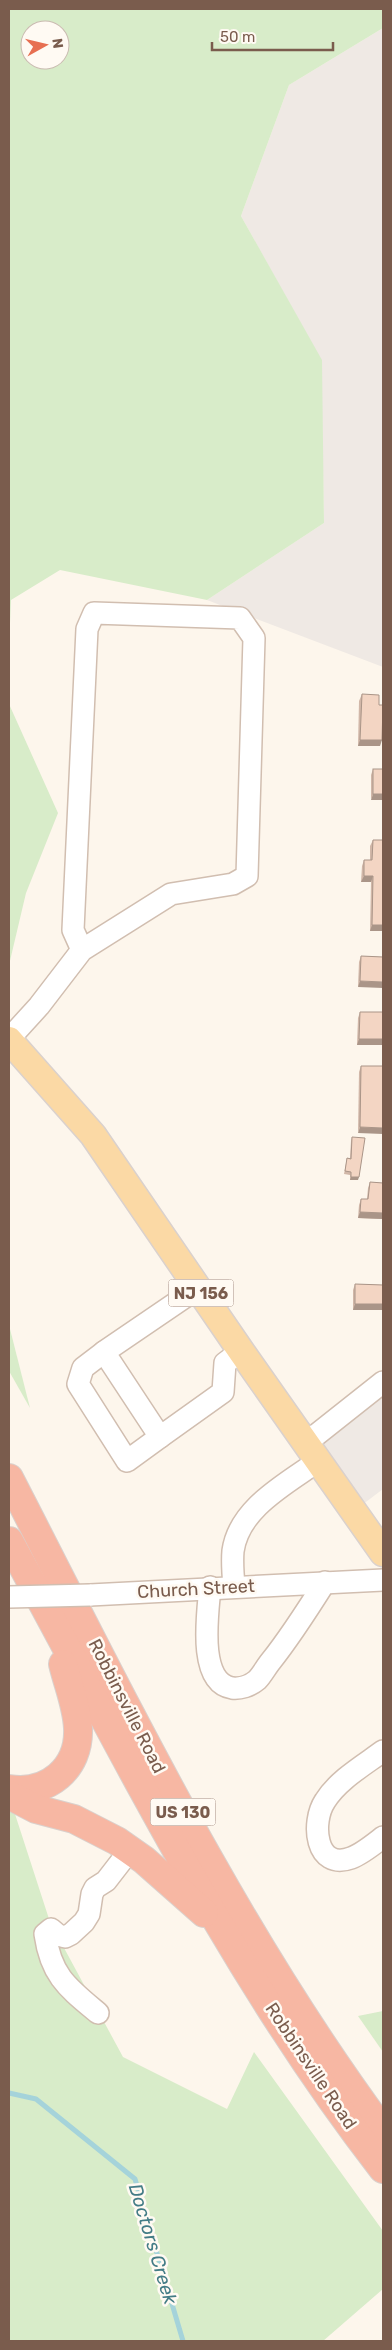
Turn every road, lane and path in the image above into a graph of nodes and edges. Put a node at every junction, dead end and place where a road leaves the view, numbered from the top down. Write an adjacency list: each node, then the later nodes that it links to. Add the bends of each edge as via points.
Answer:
1 (82, 950): 1 (street, via 171,894 233,884 247,876 254,638 240,618 94,613 86,630 73,930); 2 (street)
2 (9, 1040): 3 (main road, NJ 156, via 93,1135)
3 (198, 1288): 4 (main road, NJ 156); 5 (street)
4 (240, 1351): 7 (street, via 225,1363 223,1392); 8 (main road, NJ 156)
5 (104, 1352): 7 (street); 7 (street, via 83,1368 78,1384 126,1461)
6 (383, 1382): 8 (street)
7 (160, 1437)
8 (312, 1452): 11 (main road, NJ 156); 14 (street, via 260,1502 239,1532 233,1551)
9 (9, 1478): 25 (highway, Robbinsville Road / US 130, via 211,1864 312,2030)
10 (9, 1541): 17 (highway, Robbinsville Road / US 130)
11 (383, 1553)
12 (383, 1580): 13 (street, Church Street)
13 (325, 1582): 14 (street, Church Street); 15 (street, via 289,1638 256,1680 245,1687 234,1688 224,1685 215,1676 209,1660 207,1617)
14 (234, 1586): 15 (street, Church Street)
15 (210, 1587): 16 (street, Church Street, bridge)
16 (9, 1597)
17 (50, 1617): 19 (highway, via 76,1711 76,1746 70,1761 50,1783 37,1789); 23 (highway, Robbinsville Road / US 130)
18 (383, 1751): 21 (street, via 340,1784 325,1800 316,1824 318,1840 325,1854 336,1859 350,1858)
19 (9, 1789)
20 (9, 1795): 22 (highway, via 36,1809 87,1825)
21 (383, 1837)
22 (130, 1850): 23 (highway); 24 (street, via 113,1873 95,1888 89,1914 72,1934 65,1937 51,1929 45,1934 48,1953 60,1979)
23 (220, 1928): 26 (highway, Robbinsville Road / US 130, via 321,2084)
24 (98, 2013)
25 (383, 2131)
26 (383, 2169)

